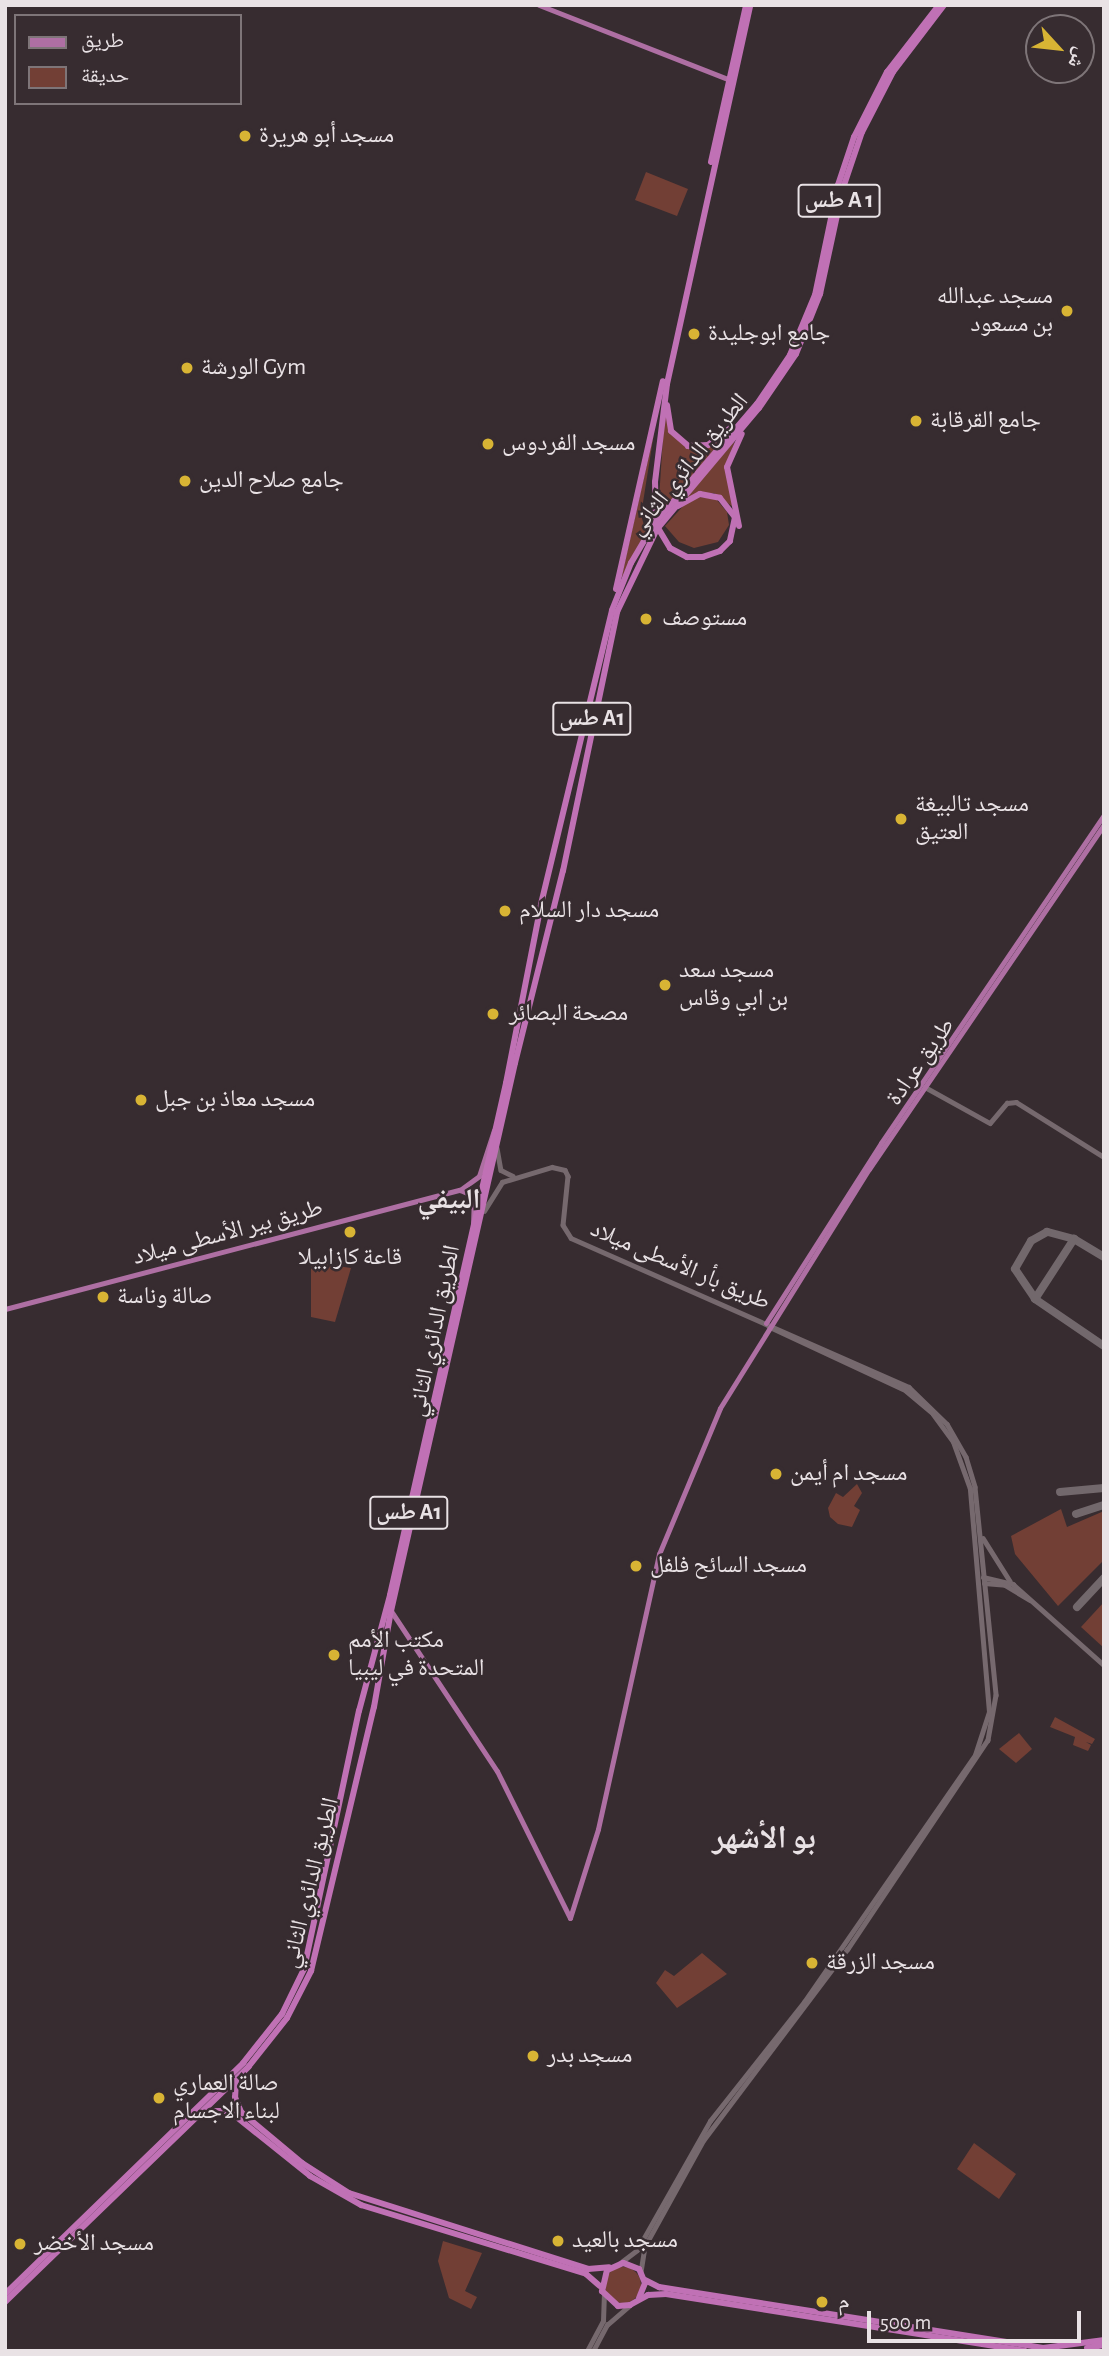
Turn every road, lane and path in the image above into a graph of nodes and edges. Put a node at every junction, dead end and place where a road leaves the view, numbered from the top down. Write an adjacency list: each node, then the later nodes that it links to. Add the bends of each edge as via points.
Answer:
1 (539, 5): 5 (main road)
2 (748, 5): 5 (highway); 6 (highway)
3 (939, 5): 7 (highway, الطريق الدائري الثاني / طس A 1, via 887,72 858,128 841,175 811,305 790,355)
4 (944, 5): 7 (highway, الطريق الدائري الثاني / طس A 1, via 901,60 866,122 842,188 813,316 788,368)
5 (731, 76): 8 (highway)
6 (672, 361): 7 (highway, via 667,421 685,444 711,444); 11 (highway, via 657,449 654,513)
7 (758, 406): 9 (highway, الطريق الدائري الثاني / طس A 1); 11 (highway, via 728,463 740,521 735,541 718,557 698,562 678,558); 12 (highway, الطريق الدائري الثاني / طس A 1, via 654,524 626,573)
8 (655, 419): 11 (highway, via 652,522); 12 (highway)
9 (662, 522): 10 (highway, الطريق الدائري الثاني / طس A 1); 11 (highway, via 682,502 704,493 726,502 736,524 728,544 707,557 680,554)
10 (657, 529): 14 (highway, الطريق الدائري الثاني / طس A1, via 625,590)
11 (661, 541)
12 (609, 622): 13 (highway, الطريق الدائري الثاني / طس A1)
13 (565, 805): 14 (highway, via 557,861); 17 (highway, الطريق الدائري الثاني / طس A1)
14 (575, 809): 19 (highway, الطريق الدائري الثاني / طس A1)
15 (1104, 815): 18 (main road)
16 (1104, 824): 18 (main road, طريق عرادة)
17 (538, 927): 19 (highway, via 551,887); 22 (highway, الطريق الدائري الثاني / طس A1)
18 (967, 1022): 20 (main road, طريق عرادة); 21 (main road)
19 (521, 1037): 23 (highway, الطريق الدائري الثاني / طس A1)
20 (925, 1087): 21 (main road, طريق عرادة); 24 (main road, via 990,1123 1007,1103 1016,1102)
21 (901, 1118): 29 (main road, طريق عرادة)
22 (495, 1128): 26 (main road, via 479,1176); 28 (highway, الطريق الدائري الثاني / طس A1)
23 (497, 1142): 25 (main road, via 501,1170); 27 (highway, الطريق الدائري الثاني / طس A1)
24 (1104, 1157)
25 (514, 1177): 27 (main road, via 496,1189); 31 (main road, طريق بأر الأسطى ميلاد, via 557,1166 565,1170 563,1225 571,1238)
26 (460, 1189): 28 (main road, via 474,1196); 30 (main road, طريق بير الأسطى ميلاد)
27 (480, 1219): 38 (highway, الطريق الدائري الثاني / طس A1)
28 (473, 1225): 39 (highway, الطريق الدائري الثاني / طس A1)
29 (817, 1248): 31 (main road); 32 (main road, طريق عرادة)
30 (5, 1309)
31 (766, 1323): 32 (main road, طريق بأر الأسطى ميلاد)
32 (773, 1327): 33 (main road, طريق بأر الأسطى ميلاد); 38 (main road, طريق عرادة, via 726,1396 663,1541 598,1829 570,1918 497,1771)
33 (789, 1335): 34 (main road, via 889,1376 930,1403 966,1457); 35 (main road, via 900,1387 939,1421 967,1478)
34 (980, 1532): 35 (main road); 36 (main road, via 996,1564)
35 (982, 1581): 36 (main road); 37 (main road, via 1005,1585); 47 (main road, via 989,1703 976,1753 804,2002 710,2121 637,2250); 51 (main road, via 996,1695 991,1728 980,1756 805,2010 704,2140 645,2247)
36 (1013, 1584): 37 (main road)
37 (1031, 1601): 40 (main road)
38 (391, 1611): 41 (highway, الطريق الدائري الثاني / طس A1)
39 (377, 1647): 41 (highway, via 369,1699); 43 (highway, الطريق الدائري الثاني / طس A1, via 359,1711)
40 (1104, 1665)
41 (380, 1668): 42 (highway, الطريق الدائري الثاني / طس A1)
42 (360, 1764): 43 (highway, via 363,1722); 44 (highway, الطريق الدائري الثاني / طس A1, via 311,1971 276,2034)
43 (345, 1790): 50 (highway, الطريق الدائري الثاني / طس A1, via 309,1951 282,2014 243,2063)
44 (243, 2072): 45 (highway, الطريق الدائري الثاني / طس A1); 46 (highway, via 236,2081 236,2101)
45 (200, 2113): 46 (highway, via 225,2110); 50 (highway, الطريق الدائري الثاني / طس A1)
46 (251, 2125): 49 (highway, via 314,2172 363,2199); 52 (highway, via 310,2176 362,2205)
47 (619, 2263): 48 (highway); 51 (highway, via 632,2264)
48 (610, 2267): 49 (highway); 55 (highway)
49 (596, 2270): 52 (highway)
50 (31, 2274): 53 (highway, الطريق الدائري الثاني / طس A1)
51 (643, 2276): 54 (highway); 59 (highway)
52 (594, 2278): 55 (highway)
53 (19, 2285): 56 (highway, الطريق الدائري الثاني / طس A1); 60 (highway, الطريق الدائري الثاني / طس A1)
54 (652, 2285): 57 (highway); 62 (highway, via 1043,2348)
55 (601, 2287): 58 (highway)
56 (5, 2294)
57 (652, 2294): 59 (highway); 65 (highway)
58 (604, 2295): 61 (highway, via 618,2306); 63 (main road, via 603,2320)
59 (639, 2298): 61 (highway)
60 (5, 2302)
61 (631, 2305): 64 (main road, via 611,2320)
62 (1104, 2342): 66 (highway)
63 (587, 2351)
64 (593, 2351)
65 (1024, 2351)
66 (1068, 2351)

